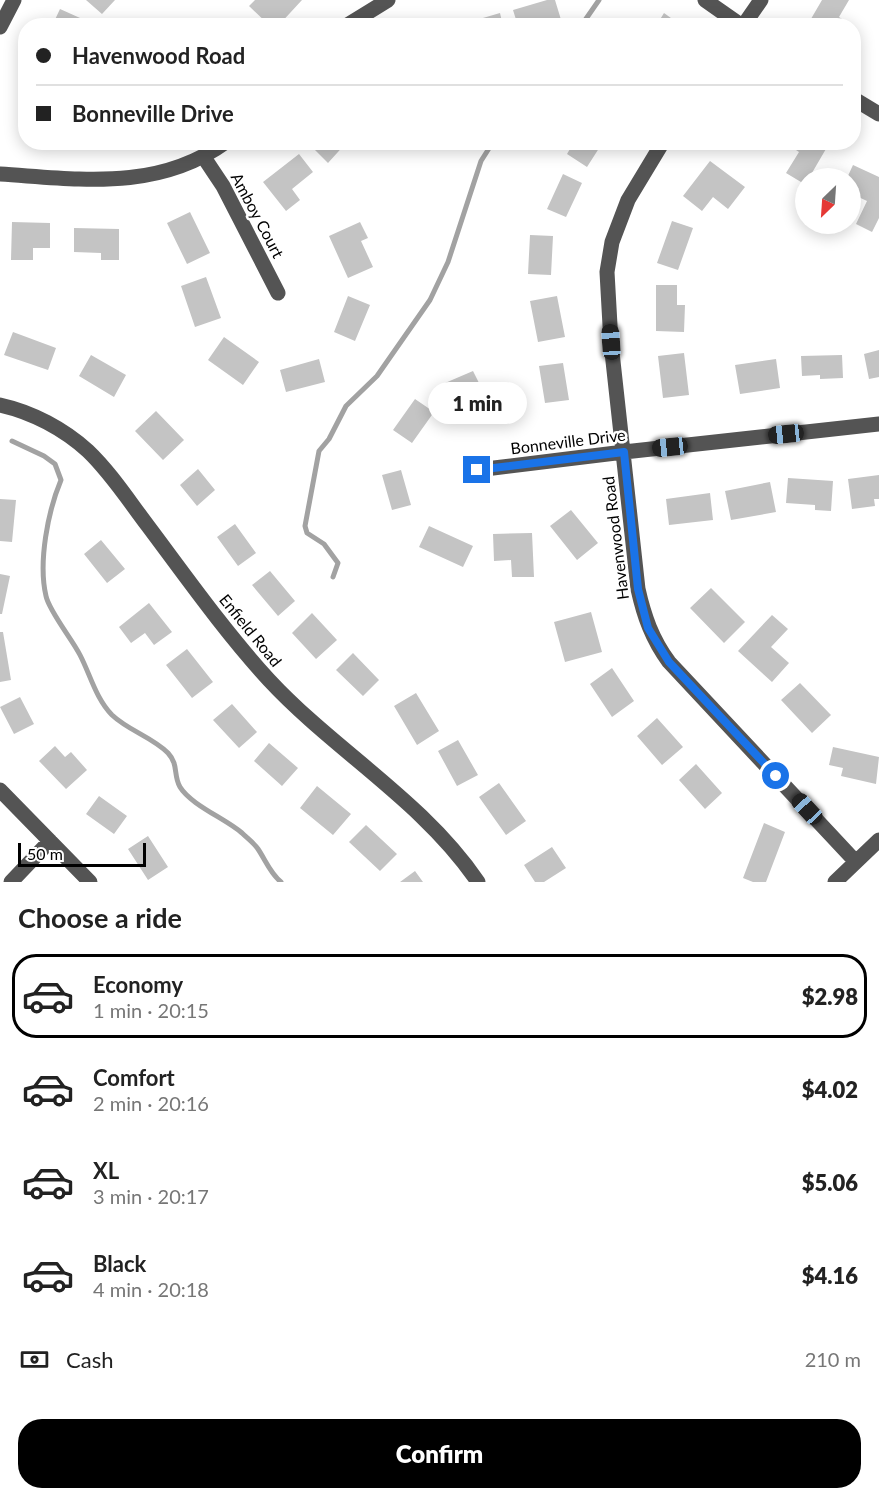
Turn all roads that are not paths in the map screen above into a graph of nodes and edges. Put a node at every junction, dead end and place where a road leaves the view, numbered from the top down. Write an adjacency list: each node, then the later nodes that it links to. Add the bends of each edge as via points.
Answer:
1 (14, 0): 8 (street)
2 (388, 0): 5 (street)
3 (705, 0): 6 (street)
4 (761, 0): 7 (street)
5 (359, 18)
6 (731, 18)
7 (749, 18)
8 (0, 27)
9 (861, 103): 10 (street)
10 (879, 114)
11 (213, 150): 13 (street)
12 (658, 150): 18 (street, Havenwood Road, via 620,219 607,272)
13 (203, 156): 14 (street, via 158,174 110,181); 15 (street, Amboy Court, via 223,186)
14 (0, 174)
15 (278, 293)
16 (0, 405): 26 (street, Enfield Road, via 61,431 97,460 230,635 269,680 423,817)
17 (879, 424): 18 (street, Bonneville Drive)
18 (624, 452): 19 (street, Bonneville Drive); 23 (street, Havenwood Road, via 638,589 643,615 661,651)
19 (477, 470)
20 (0, 790): 22 (street)
21 (879, 840): 23 (street)
22 (50, 842): 24 (street); 25 (street)
23 (856, 862): 27 (street)
24 (11, 882)
25 (90, 882)
26 (478, 882)
27 (835, 882)

